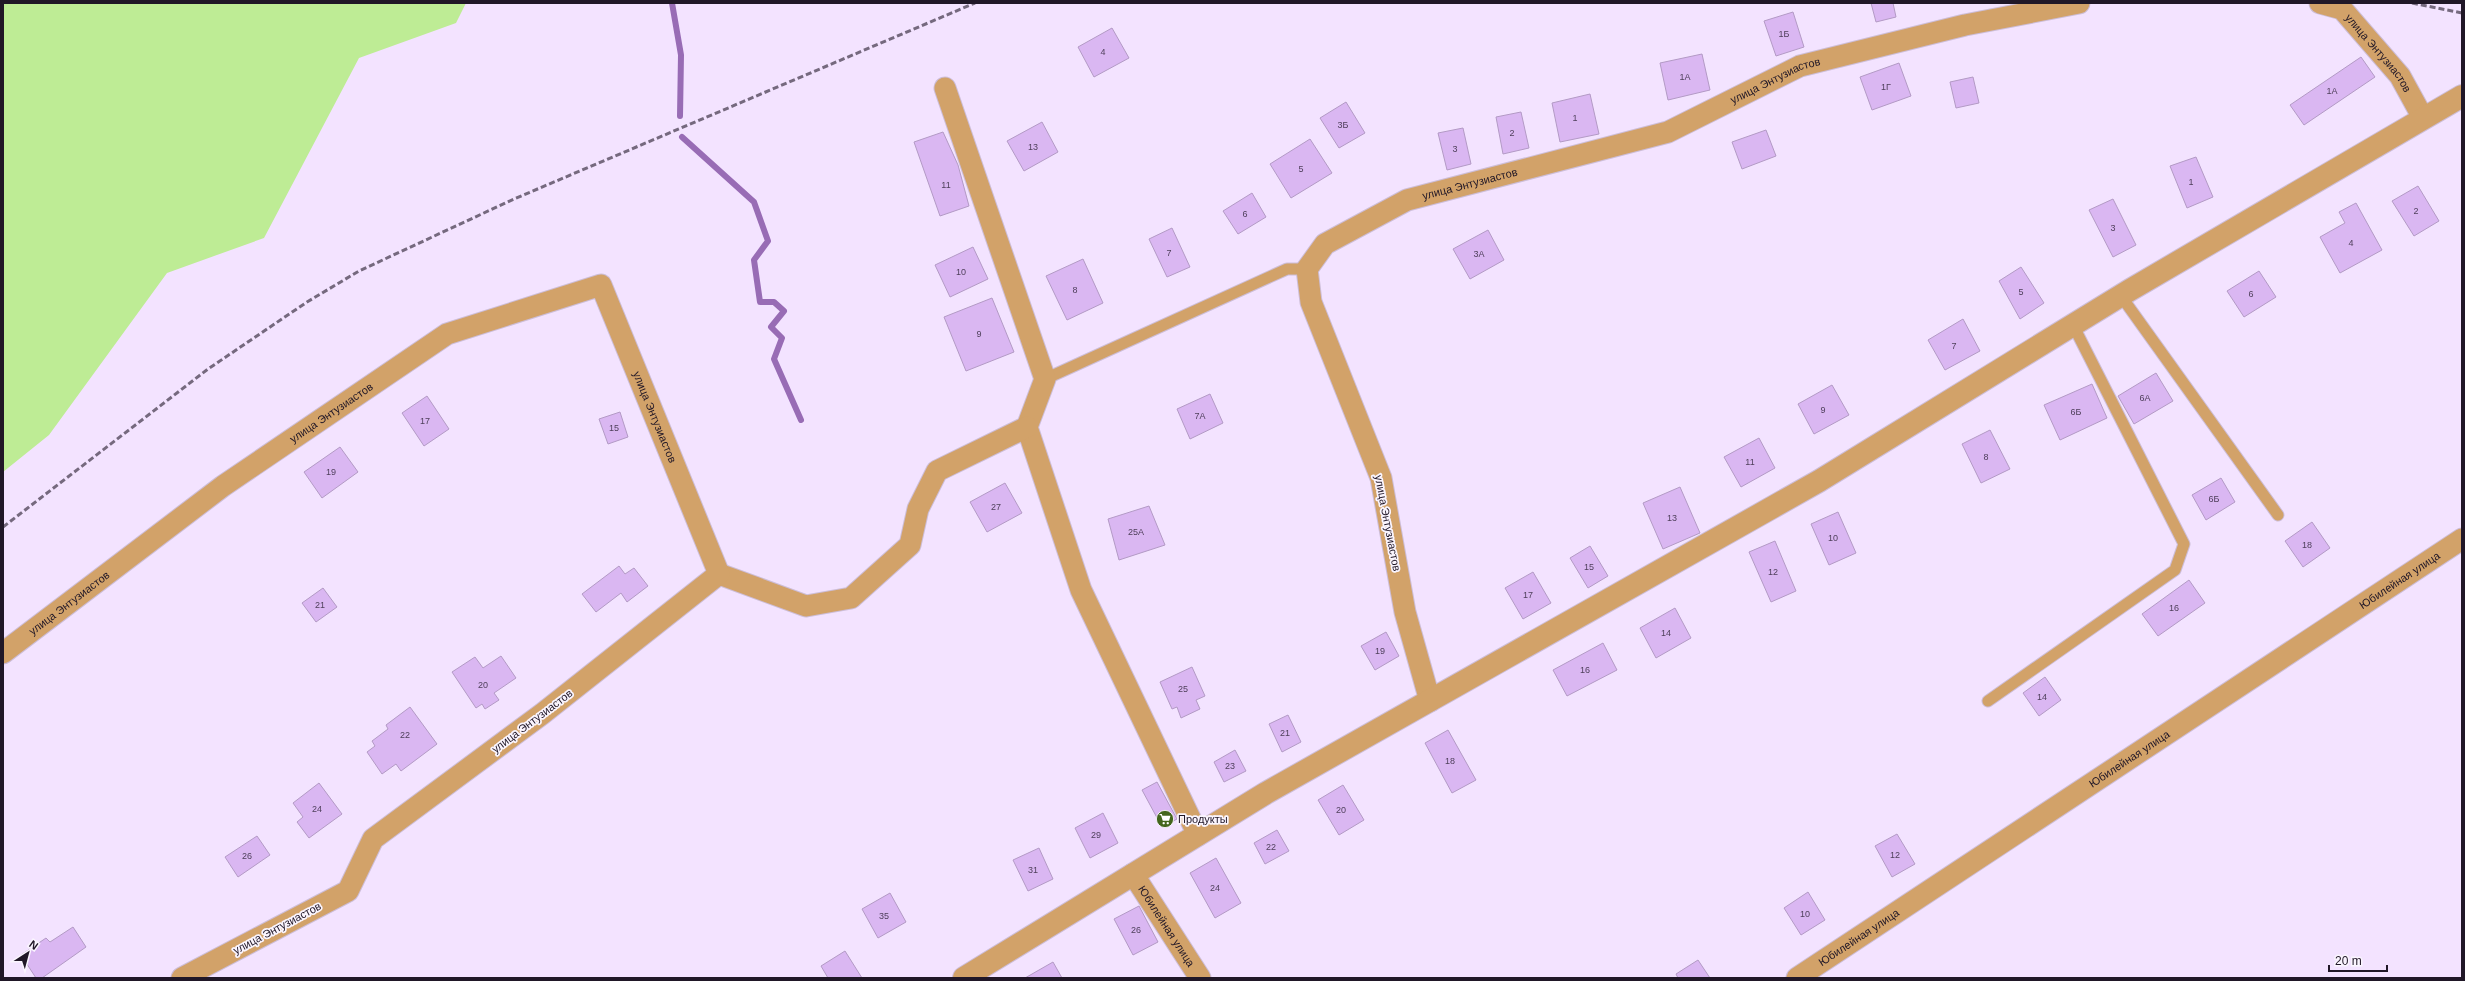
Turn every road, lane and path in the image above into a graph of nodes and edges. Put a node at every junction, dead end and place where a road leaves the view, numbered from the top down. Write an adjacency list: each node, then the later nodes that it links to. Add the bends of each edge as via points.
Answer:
1 (2079, 3): 6 (street, улица Энтузиастов, via 1965,25 1800,66 1668,132 1407,200 1325,244)
2 (2320, 3): 5 (street, улица Энтузиастов, via 2342,9 2400,76)
3 (945, 88): 9 (street)
4 (2462, 96): 5 (street)
5 (2423, 118): 7 (street)
6 (1307, 269): 9 (lane, via 1287,269); 15 (street, улица Энтузиастов, via 1312,302 1381,478 1405,612)
7 (2121, 296): 8 (street); 11 (lane)
8 (2073, 325): 15 (street, via 1819,481); 16 (lane, via 2184,544 2175,570)
9 (1045, 380): 10 (street)
10 (1027, 427): 13 (street, via 937,471 918,509 910,545 851,598 806,606); 17 (street, via 1081,590)
11 (2278, 515)
12 (2462, 540): 22 (street, Юбилейная улица)
13 (719, 574): 14 (street, улица Энтузиастов, via 601,285 446,334 223,486); 19 (street, улица Энтузиастов, via 542,714 373,839 348,891)
14 (3, 653)
15 (1430, 701): 17 (street, via 1266,793)
16 (1988, 701)
17 (1198, 835): 18 (street)
18 (1133, 874): 20 (street); 21 (street, Юбилейная улица)
19 (182, 978)
20 (964, 978)
21 (1200, 978)
22 (1797, 978)

